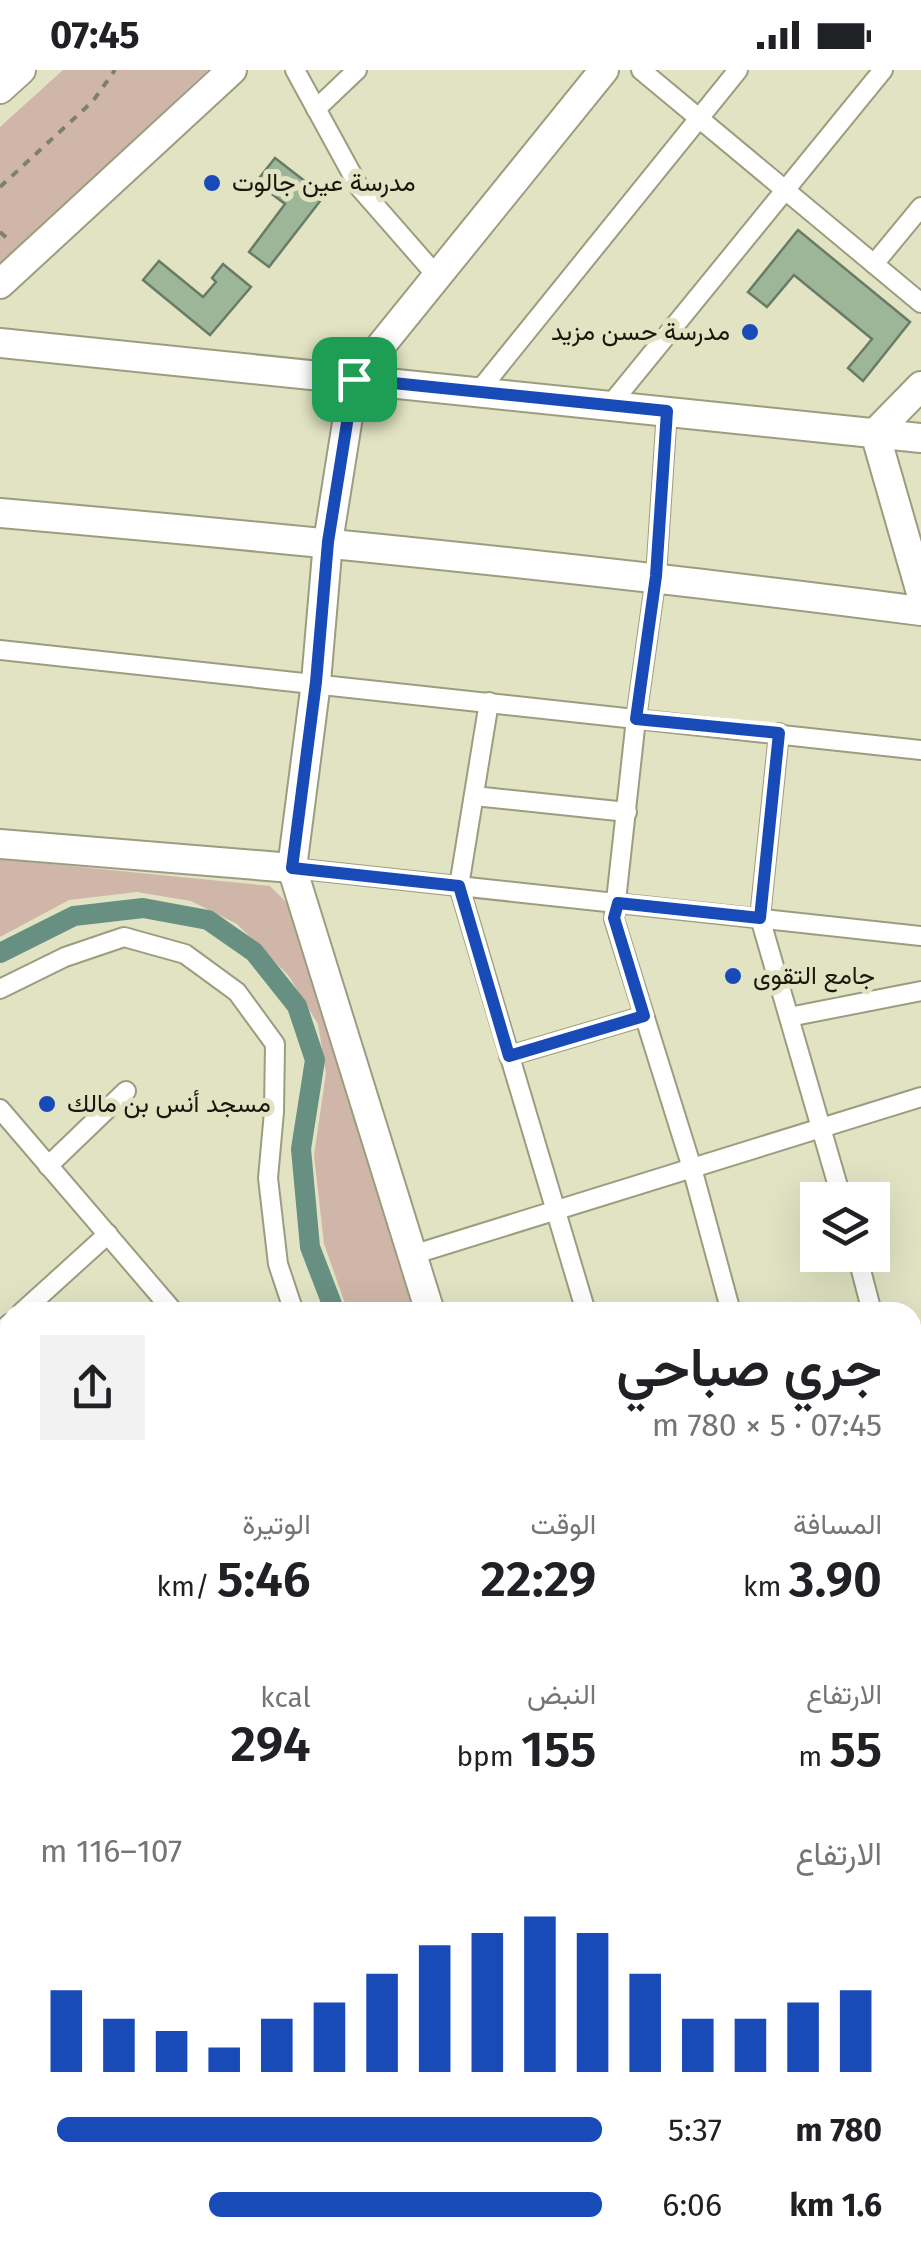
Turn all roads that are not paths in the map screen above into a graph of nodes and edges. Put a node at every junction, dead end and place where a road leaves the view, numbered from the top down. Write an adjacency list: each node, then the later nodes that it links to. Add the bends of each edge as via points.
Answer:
1 (21, 70): 9 (street)
2 (232, 70): 16 (street)
3 (295, 70): 10 (street)
4 (357, 70): 10 (street)
5 (604, 70): 15 (street)
6 (641, 70): 11 (street)
7 (738, 70): 11 (street)
8 (883, 70): 12 (street)
9 (0, 89)
10 (316, 109): 15 (street, via 359,187)
11 (699, 118): 12 (street); 21 (street)
12 (785, 190): 14 (street); 22 (street)
13 (921, 206): 14 (street)
14 (874, 264): 17 (street)
15 (436, 275): 19 (street)
16 (0, 284)
17 (921, 303)
18 (0, 343): 19 (street)
19 (354, 379): 21 (street); 27 (street)
20 (921, 386): 24 (street)
21 (478, 392): 22 (street)
22 (610, 405): 23 (street)
23 (667, 411): 24 (street); 28 (street)
24 (875, 433): 25 (street); 29 (street)
25 (921, 438)
26 (0, 513): 27 (street)
27 (328, 542): 28 (street); 32 (street)
28 (656, 576): 30 (street); 34 (street)
29 (921, 593)
30 (921, 611)
31 (0, 650): 32 (street)
32 (316, 682): 33 (street); 40 (street)
33 (490, 702): 34 (street); 37 (street)
34 (636, 719): 35 (street); 38 (street)
35 (779, 733): 36 (street); 43 (street)
36 (921, 750)
37 (474, 796): 38 (street); 41 (street)
38 (626, 812): 42 (street)
39 (0, 844): 40 (street)
40 (292, 868): 41 (street); 60 (street)
41 (459, 886): 42 (street); 49 (street)
42 (618, 903): 43 (street); 47 (street, via 614,918)
43 (760, 918): 44 (street); 48 (street)
44 (921, 936)
45 (0, 988): 64 (street, via 124,937 185,954 238,992 275,1044 268,1178 278,1264)
46 (921, 991): 48 (street)
47 (644, 1016): 49 (street); 56 (street)
48 (789, 1017): 53 (street)
49 (509, 1056): 58 (street)
50 (126, 1091): 55 (street)
51 (921, 1098): 53 (street)
52 (0, 1109): 54 (street)
53 (822, 1128): 56 (street); 57 (street)
54 (6, 1131): 55 (street)
55 (48, 1166): 59 (street)
56 (692, 1168): 58 (street); 67 (street)
57 (837, 1182)
58 (555, 1209): 60 (street); 66 (street)
59 (108, 1234): 62 (street); 63 (street)
60 (412, 1255): 65 (street)
61 (861, 1272): 68 (street)
62 (33, 1302)
63 (164, 1302)
64 (291, 1302)
65 (427, 1302)
66 (583, 1302)
67 (728, 1302)
68 (869, 1302)

